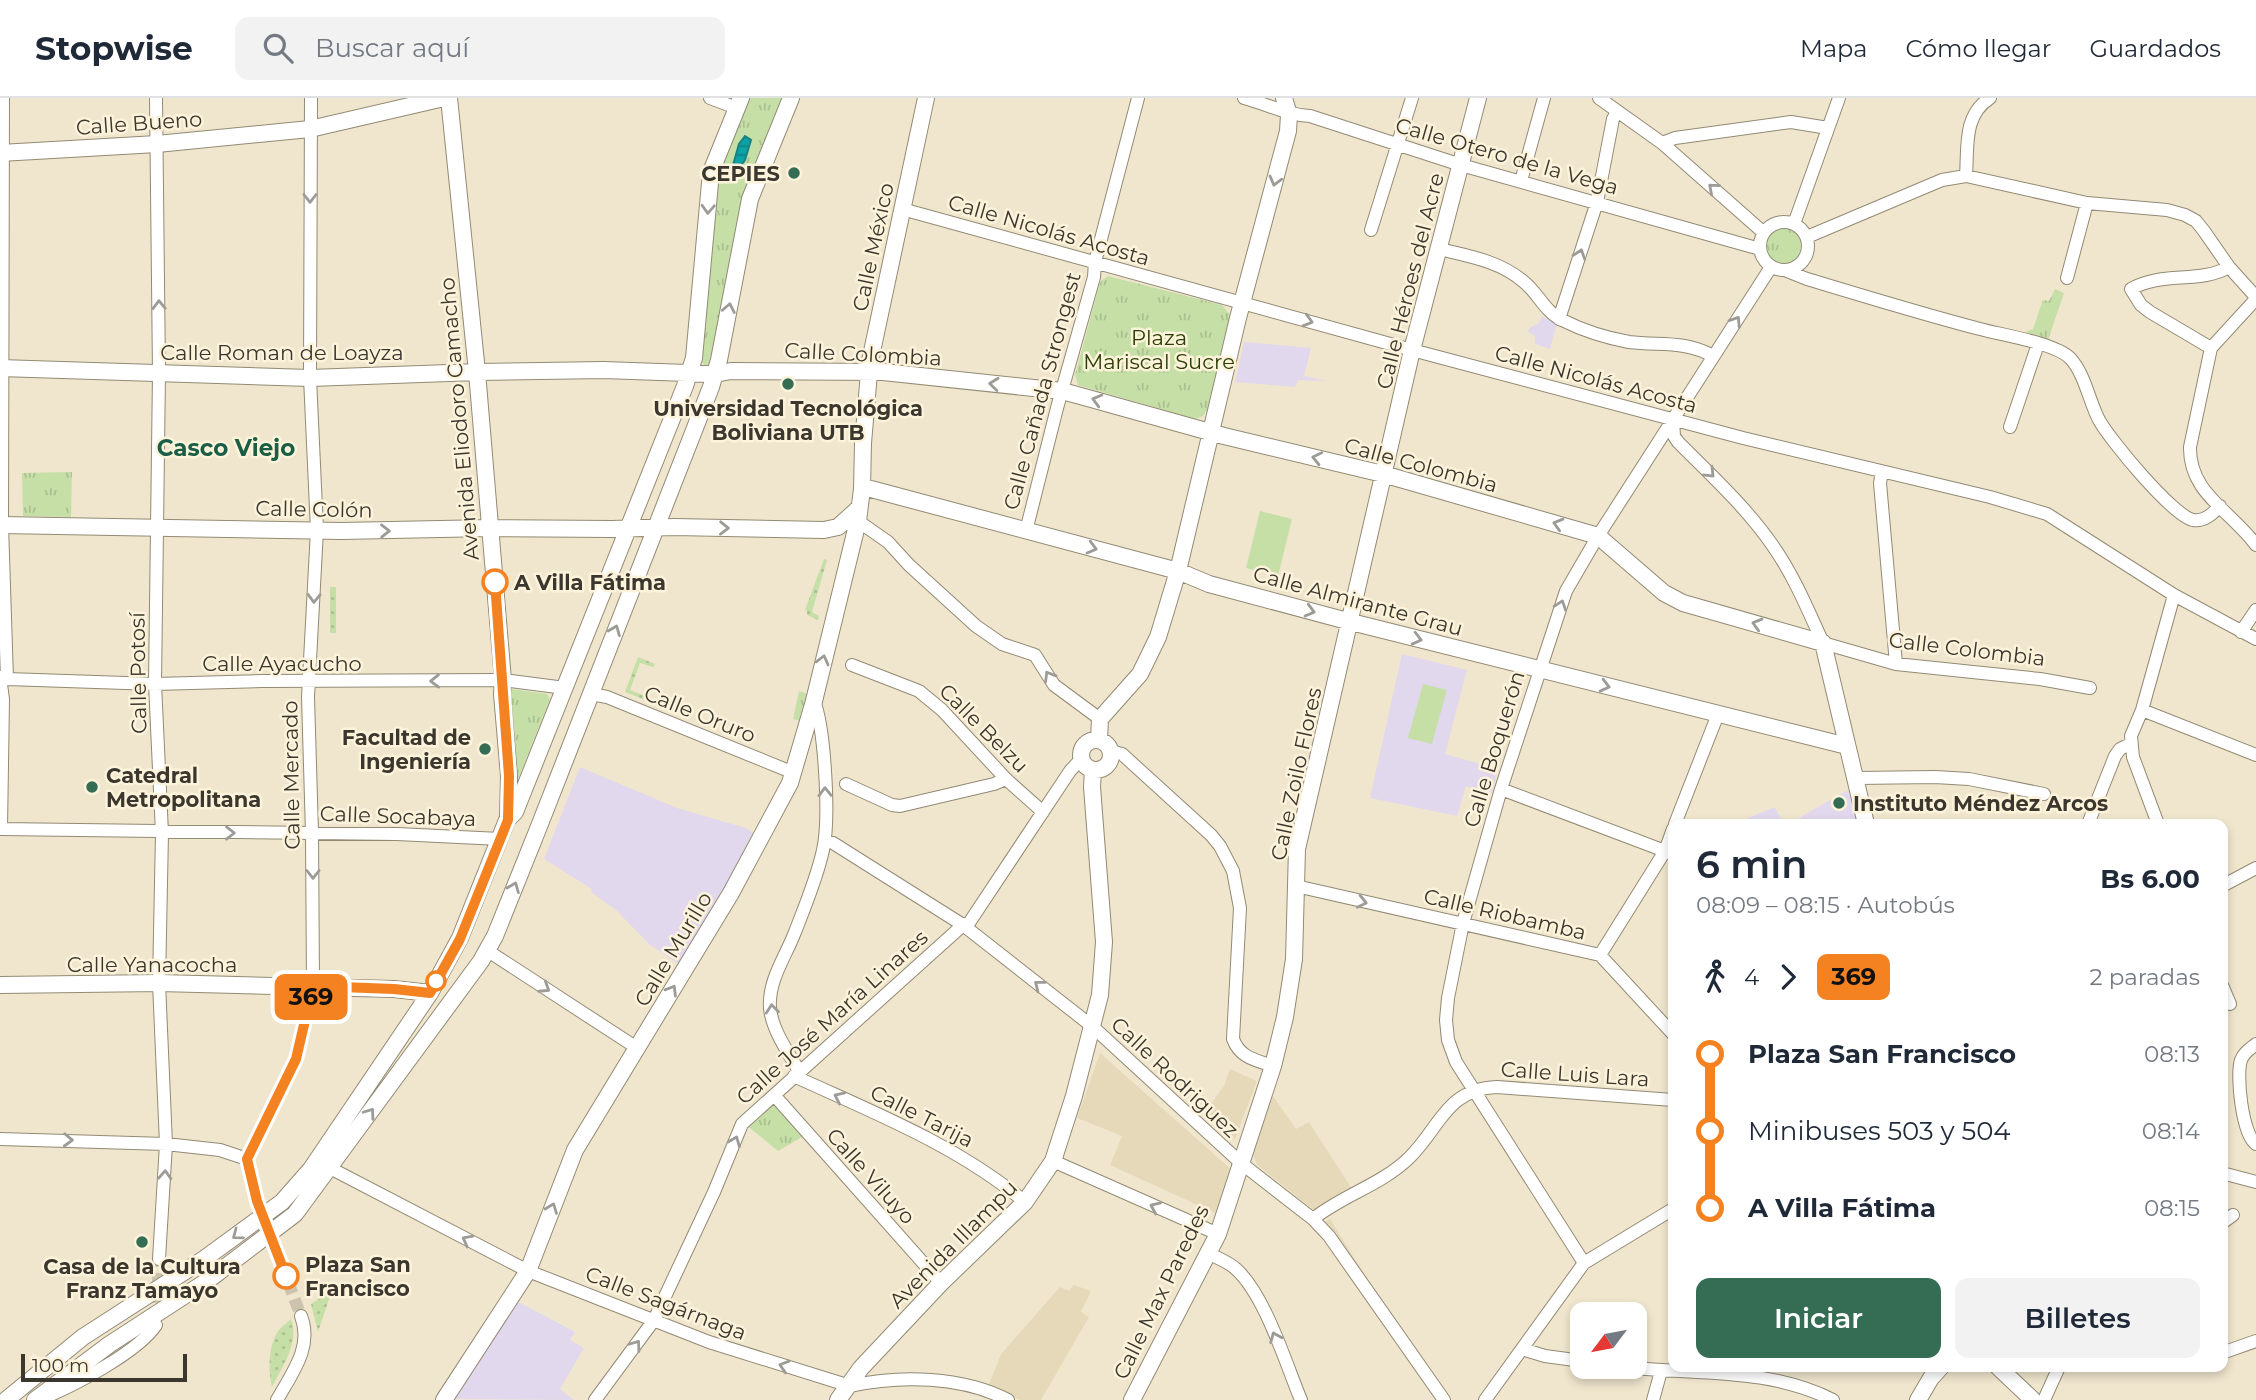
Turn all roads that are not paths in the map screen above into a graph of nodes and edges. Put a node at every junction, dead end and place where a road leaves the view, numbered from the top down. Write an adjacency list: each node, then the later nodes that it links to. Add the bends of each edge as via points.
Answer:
1 (3, 98): 25 (street)
2 (156, 98): 23 (street, Calle Potosí)
3 (311, 98): 21 (street, Calle Mercado)
4 (447, 98): 21 (main road, Calle Bueno); 51 (main road, Avenida Eliodoro Camacho)
5 (710, 98): 17 (street)
6 (791, 98): 55 (main road, one-way to 6, via 750,199)
7 (926, 98): 31 (main road, Calle México)
8 (1138, 98): 38 (street, Calle Cañada Strongest)
9 (1244, 98): 19 (street, Calle Otero de la Vega)
10 (1284, 98): 19 (main road)
11 (1412, 98): 24 (street)
12 (1478, 98): 26 (main road, Calle Héroes del Acre)
13 (1545, 98): 28 (street)
14 (1599, 98): 18 (street)
15 (1839, 98): 20 (street)
16 (1990, 98): 27 (street, via 1972,116)
17 (739, 103): 54 (main road, one-way to 54, via 711,172)
18 (1617, 112): 22 (street); 29 (street)
19 (1289, 115): 24 (street, Calle Otero de la Vega, via 1310,116); 44 (main road, one-way to 44)
20 (1828, 128): 22 (street, via 1791,122); 32 (street)
21 (310, 130): 23 (main road, Calle Bueno); 56 (street, Calle Mercado, one-way to 56)
22 (1662, 143): 34 (street, one-way to 22)
23 (157, 144): 25 (main road, Calle Bueno); 53 (street, Calle Potosí, one-way to 23)
24 (1397, 145): 26 (street, Calle Otero de la Vega); 33 (street)
25 (1, 153): 50 (street)
26 (1461, 165): 28 (street, Calle Otero de la Vega); 36 (main road, Calle Héroes del Acre)
27 (1966, 176): 30 (street); 35 (street, via 1942,180)
28 (1521, 181): 29 (street, Calle Otero de la Vega)
29 (1597, 202): 37 (street, Calle Otero de la Vega); 45 (street, one-way to 29)
30 (2087, 203): 40 (street, via 2185,215 2196,221); 42 (street)
31 (902, 209): 38 (street, Calle Nicolás Acosta); 52 (main road, Calle México)
32 (1794, 224): 34 (street, via 1777,223); 35 (street)
33 (1371, 230)
34 (1764, 233): 37 (street)
35 (1807, 237): 41 (street, via 1805,259)
36 (1439, 249): 45 (street, via 1480,258 1523,281); 48 (main road, Calle Héroes del Acre)
37 (1760, 249): 39 (street)
38 (1095, 262): 44 (street, Calle Nicolás Acosta); 57 (street, Calle Cañada Strongest)
39 (1771, 267): 41 (street); 49 (street, Calle Boquerón, one-way to 39)
40 (2229, 267): 43 (street); 47 (street, via 2152,280 2131,289 2150,313)
41 (1787, 271): 46 (street)
42 (2067, 278)
43 (2256, 298): 47 (street)
44 (1242, 302): 48 (street, Calle Nicolás Acosta, one-way to 48); 60 (main road)
45 (1559, 319): 49 (street, via 1597,334 1694,346)
46 (2038, 344): 59 (street); 64 (street, via 2069,357 2108,434 2173,506 2196,520)
47 (2211, 348): 64 (street, via 2189,462 2198,484)
48 (1412, 350): 58 (street, Calle Nicolás Acosta); 62 (main road, Calle Héroes del Acre)
49 (1713, 356): 58 (street, Calle Boquerón)
50 (0, 368): 53 (main road, Calle Roman de Loayza); 66 (street)
51 (477, 372): 54 (main road, Calle Roman de Loayza); 56 (main road, Calle Roman de Loayza); 69 (main road, Avenida Eliodoro Camacho)
52 (869, 372): 55 (main road, Calle Colombia); 57 (main road, Calle Colombia, one-way to 52); 63 (main road, Calle México)
53 (159, 373): 56 (main road, Calle Roman de Loayza); 68 (street, Calle Potosí)
54 (690, 373): 55 (main road, Calle Colombia); 70 (main road)
55 (715, 374): 67 (main road)
56 (310, 378): 71 (street, Calle Mercado)
57 (1062, 391): 60 (main road, Calle Colombia, one-way to 57); 72 (street, Calle Cañada Strongest)
58 (1673, 419): 61 (street, Calle Nicolás Acosta); 73 (street, Calle Boquerón); 81 (street, one-way to 81, via 1678,442 1746,511 1774,548)
59 (2010, 427)
60 (1211, 432): 62 (main road, Calle Colombia, one-way to 60); 75 (main road)
61 (1882, 472): 76 (street, Calle Nicolás Acosta, via 2047,514); 82 (street)
62 (1383, 474): 73 (main road, Calle Colombia, one-way to 62); 78 (main road, Calle Zoilo Flores)
63 (862, 489): 65 (main road, Calle Murillo); 72 (main road, Calle Almirante Grau)
64 (2220, 506): 74 (street)
65 (858, 514): 67 (main road, one-way to 65, via 833,529); 92 (main road, Calle Murillo, one-way to 65); 95 (street, one-way to 65, via 1054,685 1035,655 1002,644 976,626)
66 (1, 525): 68 (main road, Calle Colón); 85 (street)
67 (656, 527): 70 (main road, Calle Colón); 91 (main road, one-way to 67)
68 (157, 528): 71 (main road, Calle Colón); 88 (street, Calle Potosí)
69 (490, 528): 70 (main road, Calle Colón); 71 (main road, Calle Colón, one-way to 69); 86 (main road, Avenida Eliodoro Camacho)
70 (627, 528): 89 (main road)
71 (317, 530): 87 (street, Calle Mercado, one-way to 87)
72 (1026, 531): 75 (main road, Calle Almirante Grau, one-way to 75)
73 (1598, 536): 81 (main road, Calle Colombia, one-way to 73, via 1683,603 1664,593); 84 (street, Calle Boquerón, one-way to 73, via 1566,591)
74 (2256, 545)
75 (1178, 571): 78 (main road, Calle Almirante Grau, one-way to 78, via 1209,584); 95 (main road, via 1158,637 1140,674)
76 (2174, 595): 79 (street, Calle Nicolás Acosta); 93 (street)
77 (2256, 610): 79 (street)
78 (1351, 622): 84 (main road, Calle Almirante Grau, one-way to 84); 123 (main road, Calle Zoilo Flores, via 1297,849)
79 (2241, 632): 80 (street, Calle Nicolás Acosta)
80 (2256, 639)
81 (1823, 643): 82 (street, Calle Colombia); 98 (main road)
82 (1896, 664): 90 (street, Calle Colombia)
83 (852, 665): 103 (street, Calle Belzu, via 919,691)
84 (1539, 670): 94 (main road, Calle Almirante Grau, one-way to 94); 105 (street, Calle Boquerón)
85 (2, 678): 88 (street, Calle Ayacucho); 113 (street)
86 (503, 680): 87 (street, Calle Ayacucho, one-way to 87); 89 (street, Calle Ayacucho); 112 (main road, Avenida Eliodoro Camacho)
87 (309, 681): 88 (street, Calle Ayacucho); 115 (street, Calle Mercado)
88 (155, 684): 114 (street, Calle Potosí)
89 (565, 688): 91 (main road); 112 (main road)
90 (2090, 688)
91 (591, 694): 101 (street, Calle Oruro); 117 (main road)
92 (814, 701): 101 (main road, Calle Murillo); 118 (street, one-way to 92, via 820,716)
93 (2142, 709): 96 (street); 99 (street)
94 (1718, 714): 98 (main road, Calle Almirante Grau); 108 (street)
95 (1100, 719): 97 (main road)
96 (2130, 744): 110 (street, via 2115,756); 111 (street)
97 (1105, 746): 100 (main road, via 1087,743 1083,747); 100 (main road, via 1108,766); 138 (street, via 1122,754 1211,835 1228,858 1240,908 1233,1039 1248,1058)
98 (1847, 746): 102 (main road)
99 (2256, 754)
100 (1087, 765): 107 (street, Calle José María Linares, via 1070,771); 135 (main road, Avenida Illampu, via 1104,942)
101 (794, 773): 136 (main road, Calle Murillo, one-way to 101, via 763,836)
102 (1856, 778): 106 (street, via 1969,779); 109 (main road)
103 (1006, 779): 104 (street, via 900,806); 107 (street, Calle Belzu)
104 (846, 784)
105 (1501, 789): 119 (street); 124 (street, Calle Boquerón)
106 (2044, 794)
107 (1044, 812): 125 (street, Calle José María Linares, via 969,923)
108 (1677, 819)
109 (1865, 819)
110 (2090, 819)
111 (2156, 819)
112 (508, 820): 116 (main road)
113 (0, 829): 114 (street, Calle Socabaya)
114 (162, 833): 115 (street, Calle Socabaya, one-way to 115); 128 (street, Calle Potosí)
115 (312, 833): 116 (street, Calle Socabaya); 130 (street, Calle Mercado, one-way to 130)
116 (500, 839): 117 (main road); 131 (main road, via 460,939)
117 (533, 841): 126 (main road, one-way to 117)
118 (825, 841): 125 (street, Calle Rodriguez); 139 (street, one-way to 118, via 774,1024 771,993)
119 (1668, 852)
120 (1668, 853): 127 (street)
121 (2256, 867): 122 (street)
122 (2228, 883)
123 (1296, 886): 124 (street, Calle Riobamba, one-way to 124); 138 (main road, Calle Zoilo Flores, via 1294,959)
124 (1464, 923): 127 (street, Calle Riobamba); 140 (street, Calle Boquerón, via 1446,1020 1455,1062)
125 (963, 925): 135 (street, Calle Rodriguez, one-way to 125); 139 (street, Calle José María Linares)
126 (488, 951): 136 (street, one-way to 136); 148 (main road, one-way to 126)
127 (1600, 955): 134 (street, Calle Riobamba)
128 (159, 983): 129 (main road, Calle Yanacocha); 130 (main road, Calle Yanacocha); 144 (street, Calle Potosí)
129 (0, 985)
130 (313, 986): 131 (main road, Calle Yanacocha); 144 (street, Calle Mercado, via 296,1059 247,1161 220,1150)
131 (430, 993): 176 (main road, one-way to 176, via 307,1175 282,1202 83,1337)
132 (2228, 999): 133 (street)
133 (2230, 1004)
134 (1668, 1019)
135 (1093, 1027): 146 (main road, Avenida Illampu); 147 (street, Calle Rodriguez)
136 (637, 1048): 158 (main road, Calle Murillo, one-way to 136, via 575,1150)
137 (2253, 1052): 145 (street, via 2239,1069 2243,1114 2248,1135)
138 (1273, 1066): 147 (main road, Calle Zoilo Flores)
139 (796, 1074): 141 (street, Calle José María Linares); 151 (street, Calle Tarija, one-way to 139, via 951,1150)
140 (1473, 1090): 142 (street, Calle Luis Lara, via 1497,1087); 153 (street, Calle Luis Lara, via 1445,1111 1409,1158); 157 (street, Calle Boquerón)
141 (774, 1095): 159 (street, Calle Viluyo); 161 (street, Calle José María Linares, one-way to 141, via 742,1124)
142 (1668, 1100)
143 (0, 1139): 144 (street, one-way to 144)
144 (166, 1144): 156 (street, Calle Potosí, one-way to 144)
145 (2256, 1144)
146 (1053, 1161): 151 (main road, Avenida Illampu); 154 (street, one-way to 146)
147 (1241, 1163): 153 (street, Calle Rodriguez); 154 (main road, Calle Max Paredes)
148 (330, 1168): 158 (street, Calle Sagárnaga, one-way to 148); 177 (main road, via 305,1202 275,1230)
149 (2228, 1174): 150 (street)
150 (2256, 1182)
151 (1025, 1202): 159 (main road, Avenida Illampu)
152 (1668, 1212): 157 (street)
153 (1313, 1219): 185 (street, Calle Rodriguez)
154 (1218, 1234): 155 (main road, Calle Max Paredes)
155 (1208, 1253): 183 (main road, Calle Max Paredes); 184 (street, one-way to 155, via 1247,1282 1235,1268)
156 (159, 1259)
157 (1584, 1263): 164 (street)
158 (527, 1272): 161 (street, Calle Sagárnaga); 179 (main road, Calle Murillo)
159 (941, 1283): 174 (main road, Avenida Illampu, via 861,1368)
160 (301, 1316): 178 (street, via 306,1335 303,1347)
161 (654, 1320): 174 (street, Calle Sagárnaga, one-way to 161); 180 (street, Calle José María Linares, one-way to 161)
162 (156, 1325): 177 (street, via 90,1376)
163 (2256, 1340): 165 (street)
164 (1522, 1349): 166 (street); 186 (street)
165 (2228, 1351)
166 (1570, 1359)
167 (1647, 1369): 168 (street)
168 (1661, 1371): 169 (street); 187 (street)
169 (1668, 1371)
170 (1728, 1372): 188 (street, via 1789,1384)
171 (1932, 1372): 189 (main road)
172 (2002, 1372): 190 (main road)
173 (2057, 1372): 191 (street)
174 (850, 1386): 175 (street, Calle Sagárnaga, via 921,1380); 181 (main road, Avenida Illampu)
175 (973, 1394): 182 (street, Calle Sagárnaga)
176 (6, 1400)
177 (37, 1400)
178 (277, 1400)
179 (444, 1400)
180 (595, 1400)
181 (838, 1400)
182 (1008, 1400)
183 (1132, 1400)
184 (1301, 1400)
185 (1444, 1400)
186 (1485, 1400)
187 (1653, 1400)
188 (1833, 1400)
189 (1918, 1400)
190 (2033, 1400)
191 (2044, 1400)

